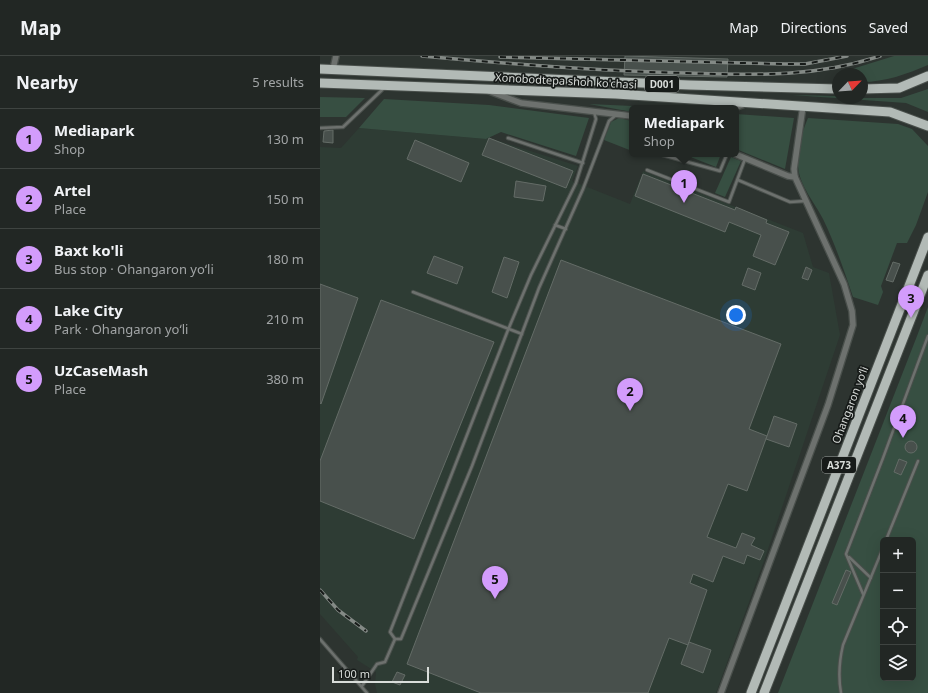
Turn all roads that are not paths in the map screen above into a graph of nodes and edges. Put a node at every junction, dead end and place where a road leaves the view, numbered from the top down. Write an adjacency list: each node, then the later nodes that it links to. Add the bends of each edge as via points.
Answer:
1 (336, 56): 3 (street)
2 (320, 69): 3 (highway, Xonobodtepa shoh ko'chasi / D001)
3 (333, 70): 4 (highway, Xonobodtepa shoh ko'chasi / D001)
4 (485, 76): 8 (highway); 9 (highway, Xonobodtepa shoh ko'chasi / D001)
5 (928, 76): 10 (highway, via 899,88)
6 (320, 83): 7 (highway, Xonobodtepa shoh ko'chasi / D001)
7 (386, 86): 8 (highway, Xonobodtepa shoh ko'chasi / D001); 19 (lane, via 343,127)
8 (484, 89): 11 (highway, Xonobodtepa shoh ko'chasi / D001); 14 (street, via 521,103)
9 (832, 89)
10 (868, 89)
11 (750, 103): 12 (street); 13 (highway, Xonobodtepa shoh ko'chasi / D001)
12 (739, 106)
13 (803, 106): 17 (highway, Xonobodtepa shoh ko'chasi / D001, via 890,112); 28 (street)
14 (592, 110): 15 (street); 26 (lane, via 596,119)
15 (618, 113): 16 (street); 32 (lane, via 609,121)
16 (629, 115)
17 (914, 119): 18 (highway, Xonobodtepa shoh ko'chasi / D001); 20 (highway)
18 (928, 126)
19 (320, 128)
20 (928, 132)
21 (508, 138): 26 (lane)
22 (739, 155): 25 (street)
23 (670, 157): 24 (lane, via 720,171)
24 (726, 157)
25 (746, 158): 28 (street); 29 (lane)
26 (583, 163): 31 (lane)
27 (647, 170): 29 (lane, via 728,202)
28 (795, 177): 30 (street)
29 (738, 180): 30 (lane, via 790,202)
30 (807, 201): 49 (street, via 844,284 852,311 853,325 828,405)
31 (555, 225): 32 (lane); 36 (lane)
32 (566, 229): 37 (lane, via 539,288)
33 (928, 237): 50 (highway, Ohangaron yoʻli / A373)
34 (928, 275): 51 (highway, A373)
35 (413, 292): 36 (lane)
36 (508, 330): 37 (lane); 46 (lane, via 390,632)
37 (522, 334): 46 (lane, via 472,466 401,639)
38 (928, 336): 41 (lane)
39 (918, 461): 40 (lane)
40 (887, 537)
41 (846, 554): 43 (lane); 44 (lane)
42 (880, 556): 43 (lane)
43 (871, 578): 44 (lane)
44 (863, 594): 52 (lane, via 839,661 838,678)
45 (320, 639): 47 (lane)
46 (395, 639): 47 (lane, via 385,662 376,664)
47 (362, 686): 48 (lane)
48 (368, 693)
49 (721, 693)
50 (751, 693)
51 (764, 693)
52 (841, 693)

